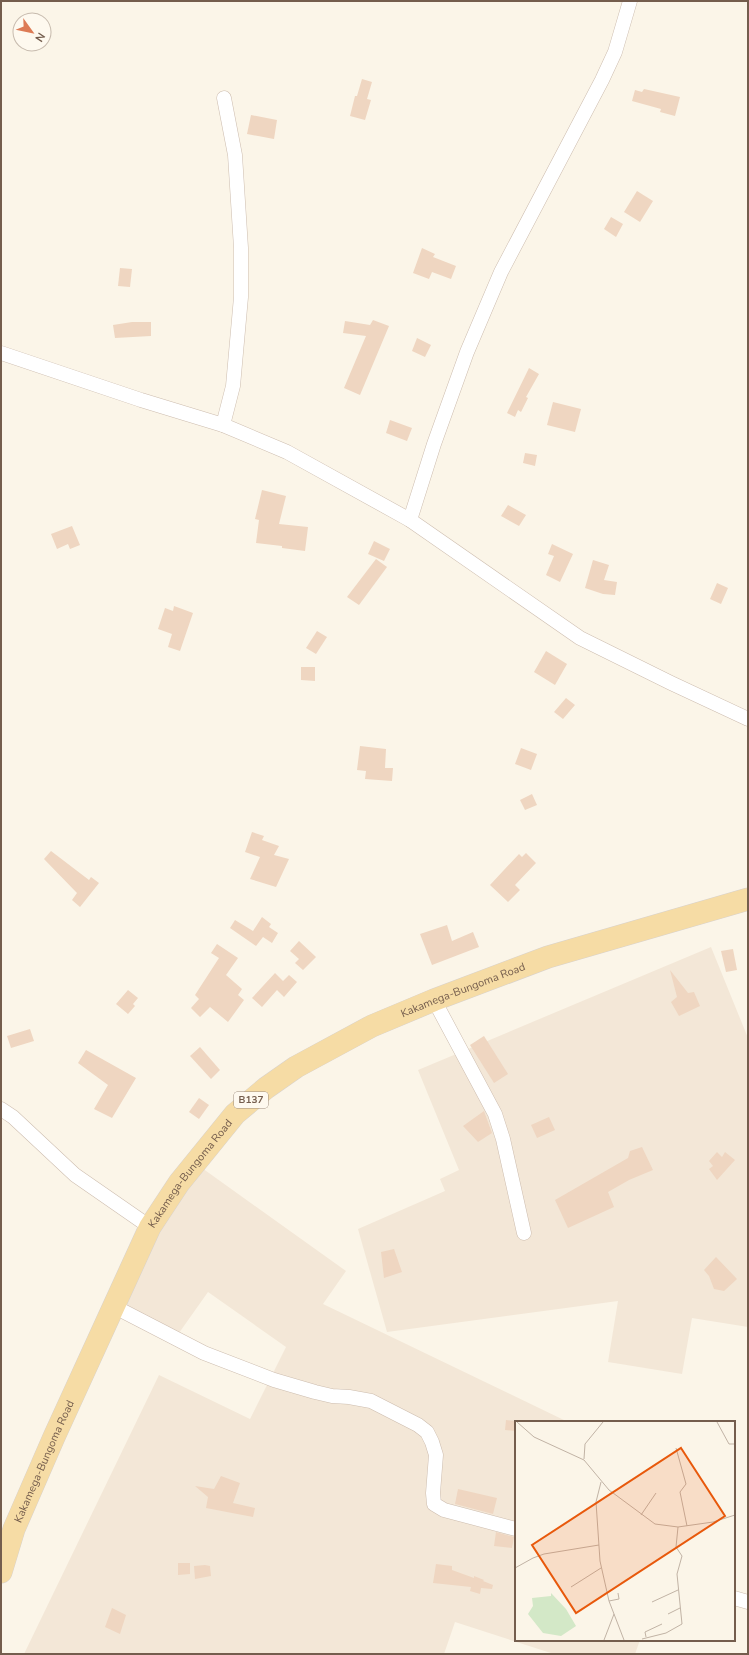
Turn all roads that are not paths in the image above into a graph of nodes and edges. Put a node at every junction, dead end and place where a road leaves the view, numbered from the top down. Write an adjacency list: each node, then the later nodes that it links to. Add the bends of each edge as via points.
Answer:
1 (630, 1): 5 (street, via 615,52 602,80 501,272 466,352)
2 (224, 98): 4 (street, via 235,155 241,290 233,386)
3 (1, 353): 4 (street)
4 (223, 425): 5 (street, via 287,452)
5 (410, 520): 6 (street, via 580,638)
6 (748, 719)
7 (748, 899): 8 (main road, Kakamega-Bungoma Road / B137, via 548,958)
8 (434, 1000): 10 (main road, Kakamega-Bungoma Road / B137, via 372,1026 324,1051 266,1088 235,1114 179,1183); 11 (street, via 495,1114)
9 (1, 1109): 10 (street, via 13,1117 75,1175)
10 (150, 1227): 12 (main road, Kakamega-Bungoma Road / B137)
11 (524, 1233)
12 (113, 1306): 13 (street, via 211,1356 274,1380 315,1392 371,1401 412,1422 427,1432 436,1455 434,1504 444,1510); 14 (main road, Kakamega-Bungoma Road / B137, via 14,1529)
13 (515, 1529)
14 (1, 1572)
15 (735, 1598): 16 (street)
16 (748, 1602)

